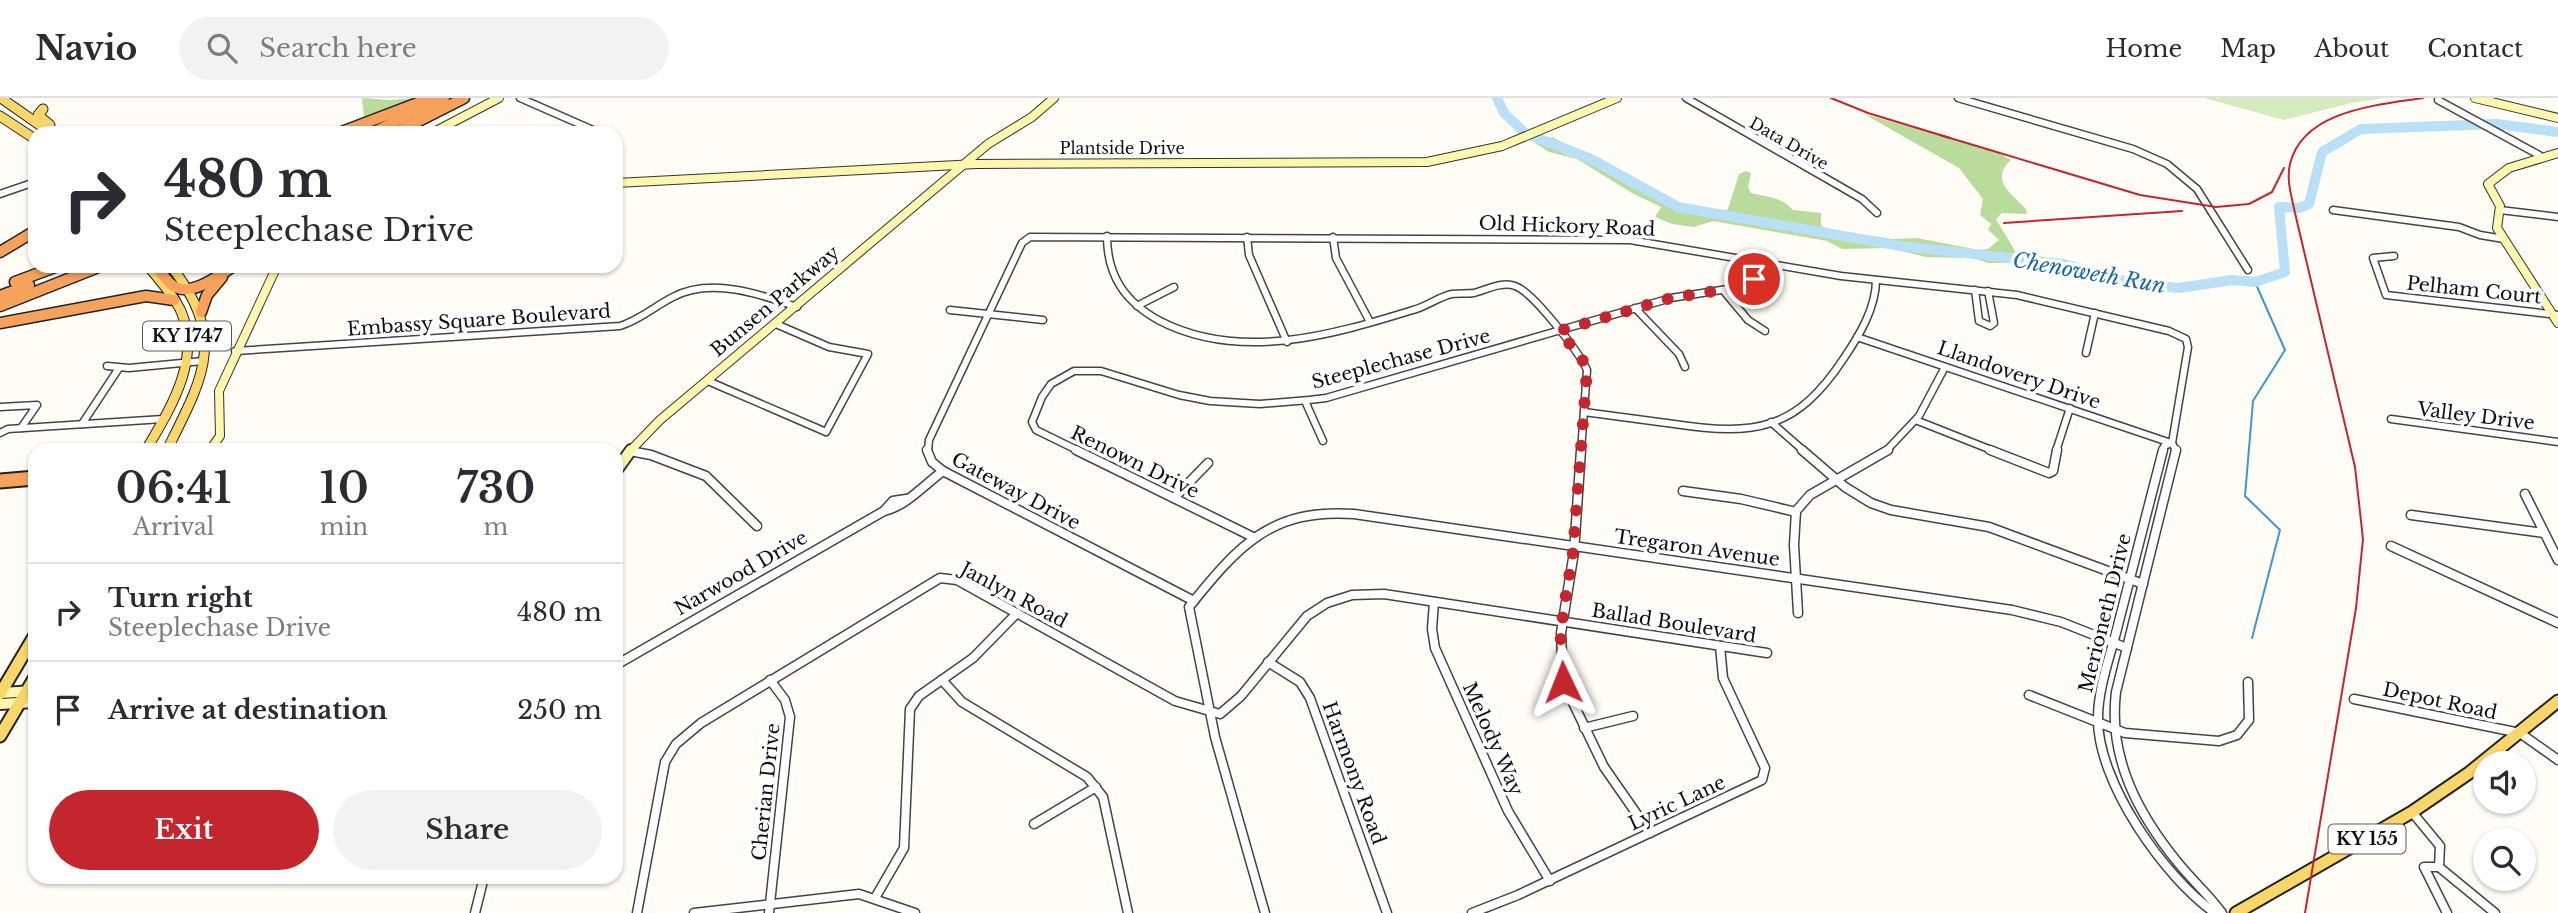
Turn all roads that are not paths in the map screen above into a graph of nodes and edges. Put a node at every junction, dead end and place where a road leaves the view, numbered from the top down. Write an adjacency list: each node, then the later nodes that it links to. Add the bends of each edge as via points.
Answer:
1 (1, 98): 13 (main road)
2 (431, 98): 19 (highway)
3 (464, 98): 12 (highway)
4 (499, 98): 23 (street)
5 (520, 98): 24 (street)
6 (1054, 98): 28 (street, Bunsen Parkway)
7 (1616, 98): 28 (street, Plantside Drive, via 1521,141 1468,157 1426,162)
8 (1686, 98): 34 (street, Data Drive, via 1862,199)
9 (1958, 98): 45 (street, via 2133,149 2167,164 2197,189)
10 (2475, 98): 14 (street)
11 (2438, 100): 27 (street)
12 (447, 102): 20 (highway); 21 (highway); 22 (highway)
13 (19, 111): 17 (main road); 18 (main road, via 43,109 38,115)
14 (2558, 118)
15 (3, 120): 16 (main road); 25 (main road)
16 (33, 126)
17 (38, 126)
18 (49, 126)
19 (357, 126)
20 (389, 126)
21 (407, 126)
22 (414, 126)
23 (445, 126)
24 (584, 126)
25 (28, 135)
26 (2558, 153): 27 (street)
27 (2539, 155): 33 (street, via 2489,180)
28 (965, 164): 29 (street, Plantside Drive); 66 (street, Bunsen Parkway)
29 (623, 183)
30 (28, 184): 31 (street)
31 (0, 194)
32 (2333, 209): 41 (street, via 2459,227)
33 (2500, 210): 35 (street); 41 (street, via 2496,223)
34 (1877, 213)
35 (2558, 217)
36 (28, 234): 42 (highway)
37 (1107, 236): 38 (street, Old Hickory Road); 40 (street, Old Hickory Road, via 1036,235); 65 (street, via 1113,277)
38 (1247, 237): 39 (street, Old Hickory Road); 82 (street, via 1249,255)
39 (1333, 237): 44 (street, Old Hickory Road, via 1630,240); 74 (street, via 1336,258)
40 (1026, 239): 71 (street, Gateway Drive)
41 (2504, 239): 72 (street)
42 (0, 252)
43 (2394, 256): 72 (street, Pelham Court, via 2373,258 2386,295)
44 (1756, 261): 55 (street, Old Hickory Road); 59 (street, Steeplechase Drive, via 1751,283)
45 (2248, 270)
46 (40, 273): 57 (highway)
47 (62, 273): 62 (highway)
48 (83, 273): 64 (highway)
49 (153, 273): 63 (main road, KY 1747)
50 (162, 273): 58 (highway, via 176,288)
51 (176, 273): 58 (main road, KY 1747)
52 (219, 273): 58 (highway)
53 (227, 273): 69 (highway, via 207,295)
54 (273, 273): 83 (street)
55 (1876, 280): 60 (street, Old Hickory Road); 80 (street, via 1876,298)
56 (1174, 287): 65 (street)
57 (0, 288)
58 (188, 288): 69 (main road, KY 1747)
59 (1723, 290): 67 (street, Steeplechase Drive); 79 (street, via 1748,320)
60 (1975, 290): 61 (street, Old Hickory Road); 61 (street, via 1979,321 1990,326 1994,323)
61 (1988, 291): 70 (street, Old Hickory Road)
62 (0, 296)
63 (174, 300): 75 (highway, via 146,296); 86 (main road, KY 1747, via 186,328)
64 (0, 306)
65 (1137, 306): 82 (street, via 1166,325 1200,337)
66 (797, 307): 77 (street, Bunsen Parkway); 83 (street, Embassy Square Boulevard, via 759,294 697,289 678,294 640,319 620,326)
67 (1635, 308): 78 (street, Steeplechase Drive); 88 (street, via 1679,354)
68 (950, 310): 71 (street)
69 (201, 313): 85 (main road, KY 1747)
70 (2095, 313): 81 (street, Old Hickory Road); 84 (street)
71 (988, 314): 73 (street); 113 (street, Gateway Drive, via 927,446 932,462)
72 (2555, 314): 76 (street)
73 (1043, 320)
74 (1370, 322): 78 (street, via 1449,295 1505,284 1516,286); 82 (street)
75 (0, 323)
76 (2558, 323)
77 (776, 324): 91 (street, Bunsen Parkway); 91 (street, via 829,347 869,354 826,432)
78 (1559, 331): 93 (street, Steeplechase Drive, via 1384,383); 96 (street, via 1586,366)
79 (1765, 331)
80 (1857, 337): 89 (street, Llandovery Drive); 100 (street, via 1827,385)
81 (2183, 337): 109 (street, Merioneth Drive, via 2188,347)
82 (1287, 342)
83 (235, 351): 108 (street, via 219,391 220,436)
84 (2085, 353)
85 (202, 361): 86 (street); 107 (main road, KY 1747)
86 (186, 363): 90 (street); 97 (main road, KY 1747)
87 (107, 366): 90 (street)
88 (1685, 367)
89 (1945, 367): 95 (street, Llandovery Drive); 99 (street)
90 (119, 368): 101 (street)
91 (708, 381): 110 (street, Bunsen Parkway)
92 (1042, 397): 93 (street, Steeplechase Drive, via 1060,376 1094,369 1193,398 1244,404); 119 (street, Renown Drive, via 1032,422 1036,430)
93 (1305, 401): 104 (street)
94 (0, 407): 102 (street, via 37,405)
95 (2070, 408): 99 (street, via 2049,473); 109 (street, Llandovery Drive)
96 (1584, 412): 100 (street, via 1722,431); 125 (street)
97 (163, 419): 101 (street); 106 (main road, KY 1747)
98 (2391, 419): 105 (street, Valley Drive)
99 (1918, 421): 116 (street, via 1881,456)
100 (1771, 422): 116 (street)
101 (82, 424): 102 (street)
102 (21, 428): 103 (street)
103 (0, 433)
104 (1322, 442)
105 (2558, 442)
106 (150, 443)
107 (170, 443)
108 (215, 443)
109 (2172, 443): 129 (street, Merioneth Drive, via 2164,446); 130 (street, via 2176,450)
110 (630, 451): 111 (street, Bunsen Parkway); 122 (street, via 706,476)
111 (623, 461)
112 (1208, 463): 119 (street)
113 (943, 471): 131 (street, Gateway Drive); 142 (street, Narwood Drive, via 900,508 884,511)
114 (28, 479): 115 (highway)
115 (0, 481)
116 (1837, 481): 120 (street, via 1805,498); 129 (street, via 1878,506 1989,527)
117 (1683, 491): 120 (street)
118 (2525, 494): 123 (street)
119 (1174, 498): 124 (street, Renown Drive)
120 (1796, 512): 128 (street)
121 (2412, 515): 123 (street)
122 (757, 526)
123 (2544, 533): 127 (street)
124 (1253, 537): 125 (street, Tregaron Avenue, via 1281,521 1331,512); 131 (street, Tregaron Avenue)
125 (1574, 546): 128 (street, Tregaron Avenue); 135 (street)
126 (2390, 546): 136 (street)
127 (2558, 559)
128 (1797, 579): 134 (street); 137 (street, Tregaron Avenue, via 2036,615)
129 (2129, 579): 130 (street); 137 (street, Merioneth Drive)
130 (2143, 584): 140 (street)
131 (1194, 601): 156 (street, via 1189,613)
132 (1434, 602): 135 (street, Ballad Boulevard); 143 (street, Ballad Boulevard, via 1371,593 1336,598 1305,616); 169 (street, Melody Way, via 1435,648 1508,811)
133 (1017, 613): 144 (street, Janlyn Road, via 957,580 940,578); 145 (street, via 973,657); 156 (street, Janlyn Road, via 1175,701)
134 (1798, 613)
135 (1563, 622): 138 (street, Ballad Boulevard); 159 (street, via 1560,668)
136 (2558, 623)
137 (2113, 642): 140 (street, Tregaron Avenue); 158 (street, Merioneth Drive)
138 (1720, 646): 141 (street, Ballad Boulevard); 167 (street, Lyric Lane, via 1723,678 1764,764 1765,776)
139 (28, 647): 148 (main road)
140 (2127, 648): 160 (street, via 2112,708)
141 (1767, 653)
142 (623, 661)
143 (1268, 662): 156 (street, Ballad Boulevard, via 1233,705 1220,714); 179 (street, Harmony Road, via 1294,677 1310,698)
144 (771, 680): 172 (street, Cherian Drive, via 790,717); 174 (street, Janlyn Road, via 692,728 668,755)
145 (942, 680): 164 (street, via 962,702); 171 (street, via 919,696 910,709 904,848)
146 (2248, 682): 160 (street, via 2249,720 2232,738 2190,739)
147 (28, 691): 148 (street)
148 (0, 693)
149 (28, 694): 154 (main road)
150 (2029, 695): 158 (street)
151 (2354, 699): 161 (street, Depot Road)
152 (2558, 701): 161 (main road, KY 155)
153 (28, 702): 154 (street)
154 (19, 703): 155 (street); 162 (main road)
155 (0, 705)
156 (1209, 712): 178 (street)
157 (1633, 716): 159 (street)
158 (2098, 723): 160 (street); 181 (street, Merioneth Drive, via 2114,783 2128,810 2160,859)
159 (1584, 728): 167 (street, via 1616,787)
160 (2113, 729): 182 (street, via 2123,769 2145,817)
161 (2520, 733): 163 (street); 165 (main road, KY 155)
162 (0, 736)
163 (2558, 760)
164 (1097, 787): 166 (street); 177 (street)
165 (2412, 812): 168 (street, via 2440,846); 183 (main road, KY 155)
166 (1034, 824)
167 (1650, 833): 169 (street, Lyric Lane)
168 (2439, 867): 184 (street, via 2424,867); 185 (street)
169 (1550, 880): 180 (street, Lyric Lane)
170 (482, 884): 173 (street)
171 (875, 898): 172 (street, via 847,894); 176 (street)
172 (769, 908): 175 (street)
173 (475, 913)
174 (637, 913)
175 (694, 913)
176 (915, 913)
177 (1128, 913)
178 (1265, 913)
179 (1387, 913)
180 (1472, 913)
181 (2215, 913)
182 (2222, 913)
183 (2236, 913)
184 (2447, 913)
185 (2495, 913)

